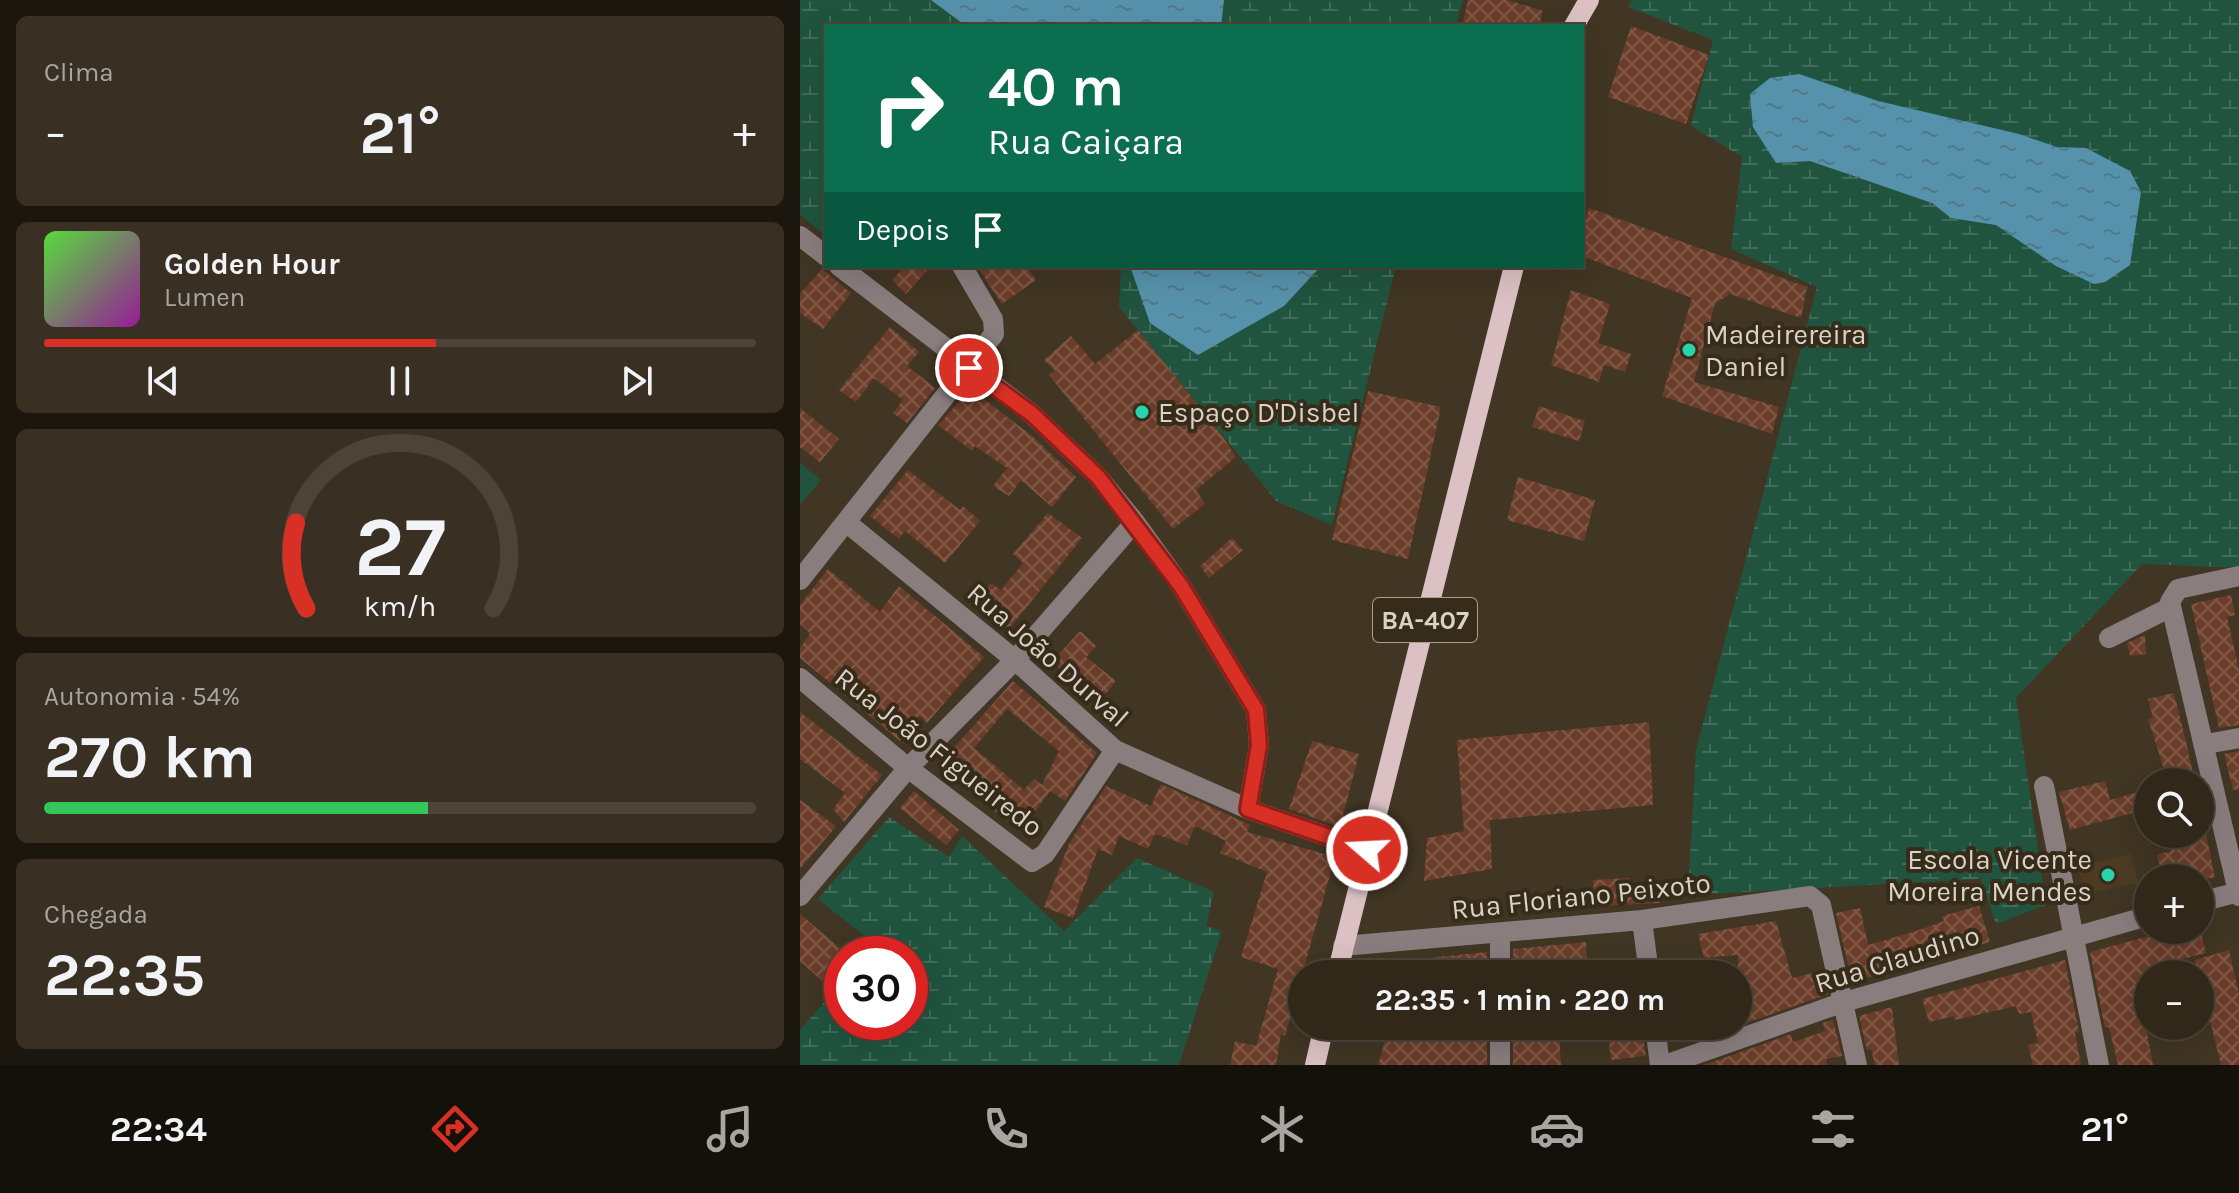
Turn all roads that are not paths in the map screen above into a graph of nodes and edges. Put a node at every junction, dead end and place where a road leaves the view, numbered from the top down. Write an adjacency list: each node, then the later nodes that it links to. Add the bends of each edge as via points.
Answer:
1 (1573, 0): 3 (main road)
2 (1589, 0): 4 (main road)
3 (1574, 24)
4 (1575, 24)
5 (800, 236): 6 (street)
6 (824, 254)
7 (842, 268): 10 (street)
8 (963, 268): 10 (street, via 993,319 994,334)
9 (1513, 268): 25 (main road, BA-407)
10 (969, 368): 11 (street); 12 (street, via 1064,442)
11 (846, 522): 14 (street); 17 (street, Rua João Durval)
12 (1135, 522): 17 (street); 24 (street, via 1181,586 1256,710 1259,745)
13 (2239, 576): 15 (street, via 2178,589)
14 (800, 580)
15 (2171, 607): 16 (street); 20 (street)
16 (2109, 638)
17 (1015, 660): 21 (street, Rua João Durval); 22 (street)
18 (800, 678): 22 (street, Rua João Figueiredo)
19 (2239, 738): 20 (street)
20 (2206, 744): 26 (street)
21 (1115, 750): 22 (street, Rua João Figueiredo, via 1036,861 1027,860); 24 (street, Rua João Durval)
22 (908, 768): 27 (street)
23 (2044, 786): 32 (street)
24 (1248, 809): 25 (street, Rua João Durval)
25 (1367, 850): 33 (main road, BA-407)
26 (2239, 893): 28 (street)
27 (801, 894)
28 (2214, 899)
29 (1642, 920): 31 (street, Rua Floriano Peixoto); 36 (street); 37 (street, Rua Floriano Peixoto, via 1803,896 1821,905)
30 (2134, 920): 32 (street, Rua Claudino)
31 (1500, 935): 33 (street, Rua Floriano Peixoto); 35 (street)
32 (2072, 936): 37 (street, Rua Claudino); 45 (street)
33 (1343, 946): 34 (main road, BA-407)
34 (1340, 960)
35 (1500, 960)
36 (1647, 960)
37 (1844, 1002): 43 (street, Rua Claudino); 44 (street)
38 (1321, 1040): 41 (main road)
39 (1500, 1040): 42 (street)
40 (1658, 1040): 43 (street)
41 (1315, 1065)
42 (1500, 1065)
43 (1662, 1065)
44 (1857, 1065)
45 (2099, 1065)

